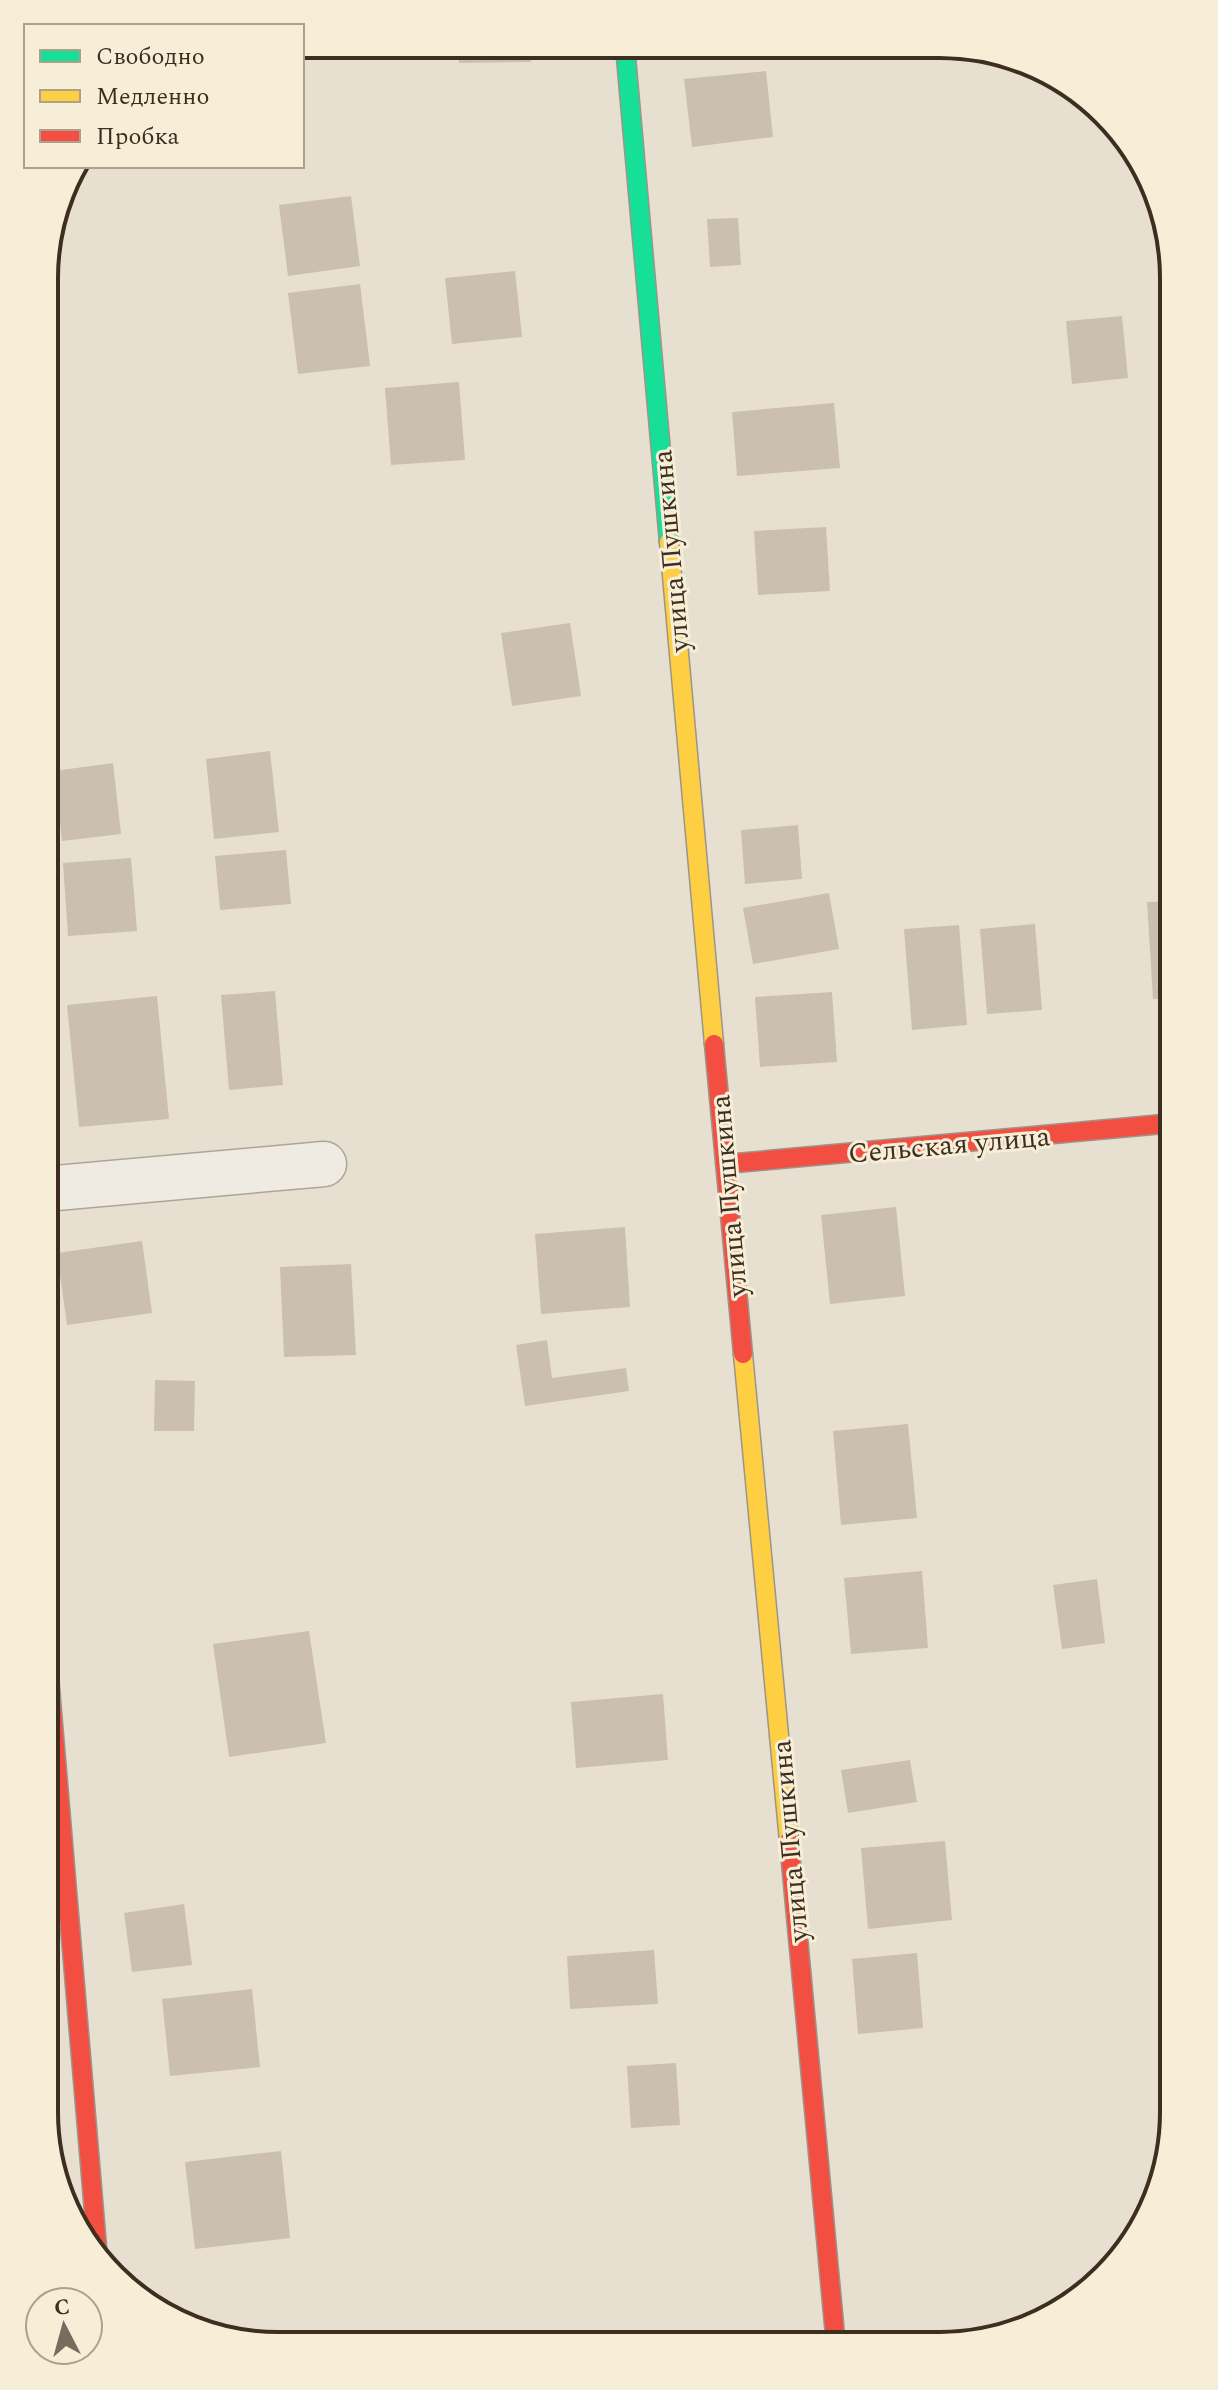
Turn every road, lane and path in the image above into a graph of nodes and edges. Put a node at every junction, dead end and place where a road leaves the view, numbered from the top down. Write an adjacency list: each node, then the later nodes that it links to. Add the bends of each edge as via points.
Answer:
1 (626, 58): 4 (street, улица Пушкина)
2 (1160, 1124): 4 (street, Сельская улица)
3 (324, 1164): 5 (street)
4 (725, 1164): 8 (street, улица Пушкина)
5 (58, 1188)
6 (58, 1784): 7 (street)
7 (96, 2235)
8 (835, 2332)

